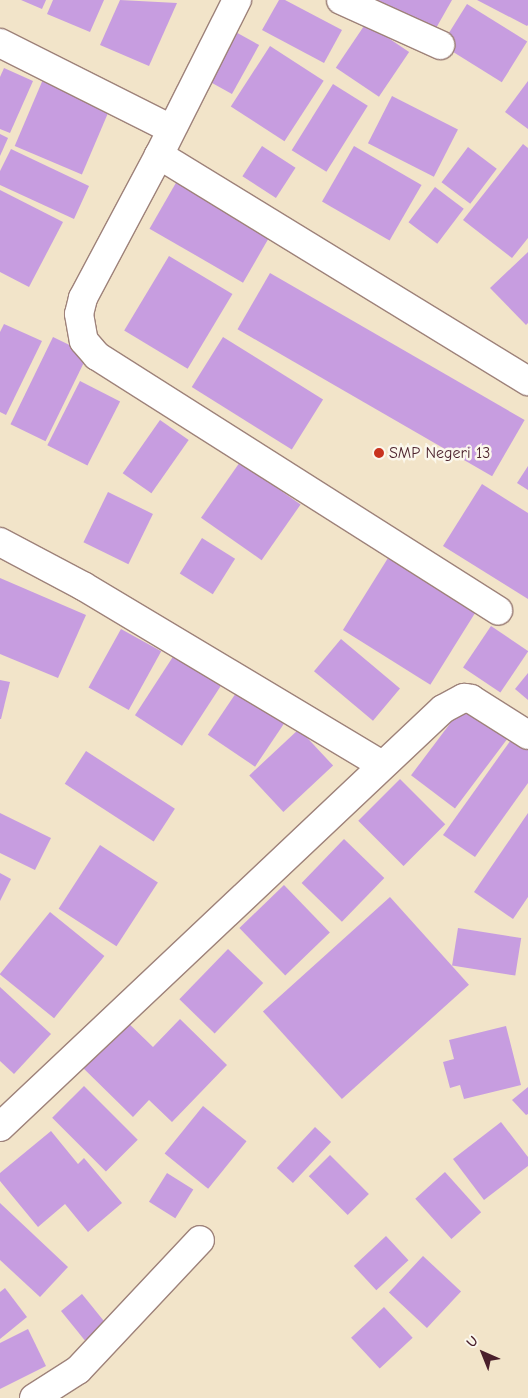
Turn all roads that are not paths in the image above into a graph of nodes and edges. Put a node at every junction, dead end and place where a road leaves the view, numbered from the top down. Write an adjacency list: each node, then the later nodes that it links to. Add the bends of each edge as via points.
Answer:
1 (238, 0): 5 (street)
2 (341, 0): 4 (street)
3 (0, 43): 5 (street)
4 (440, 45)
5 (171, 130): 6 (street)
6 (159, 155): 7 (street); 9 (street, via 82,298 79,314 84,341 98,356)
7 (528, 381)
8 (0, 542): 11 (street, via 83,586)
9 (498, 610)
10 (528, 735): 11 (street, via 479,702 464,698 443,709)
11 (382, 765): 12 (street)
12 (0, 1127)
13 (200, 1240): 14 (street, via 78,1370)
14 (34, 1398)

